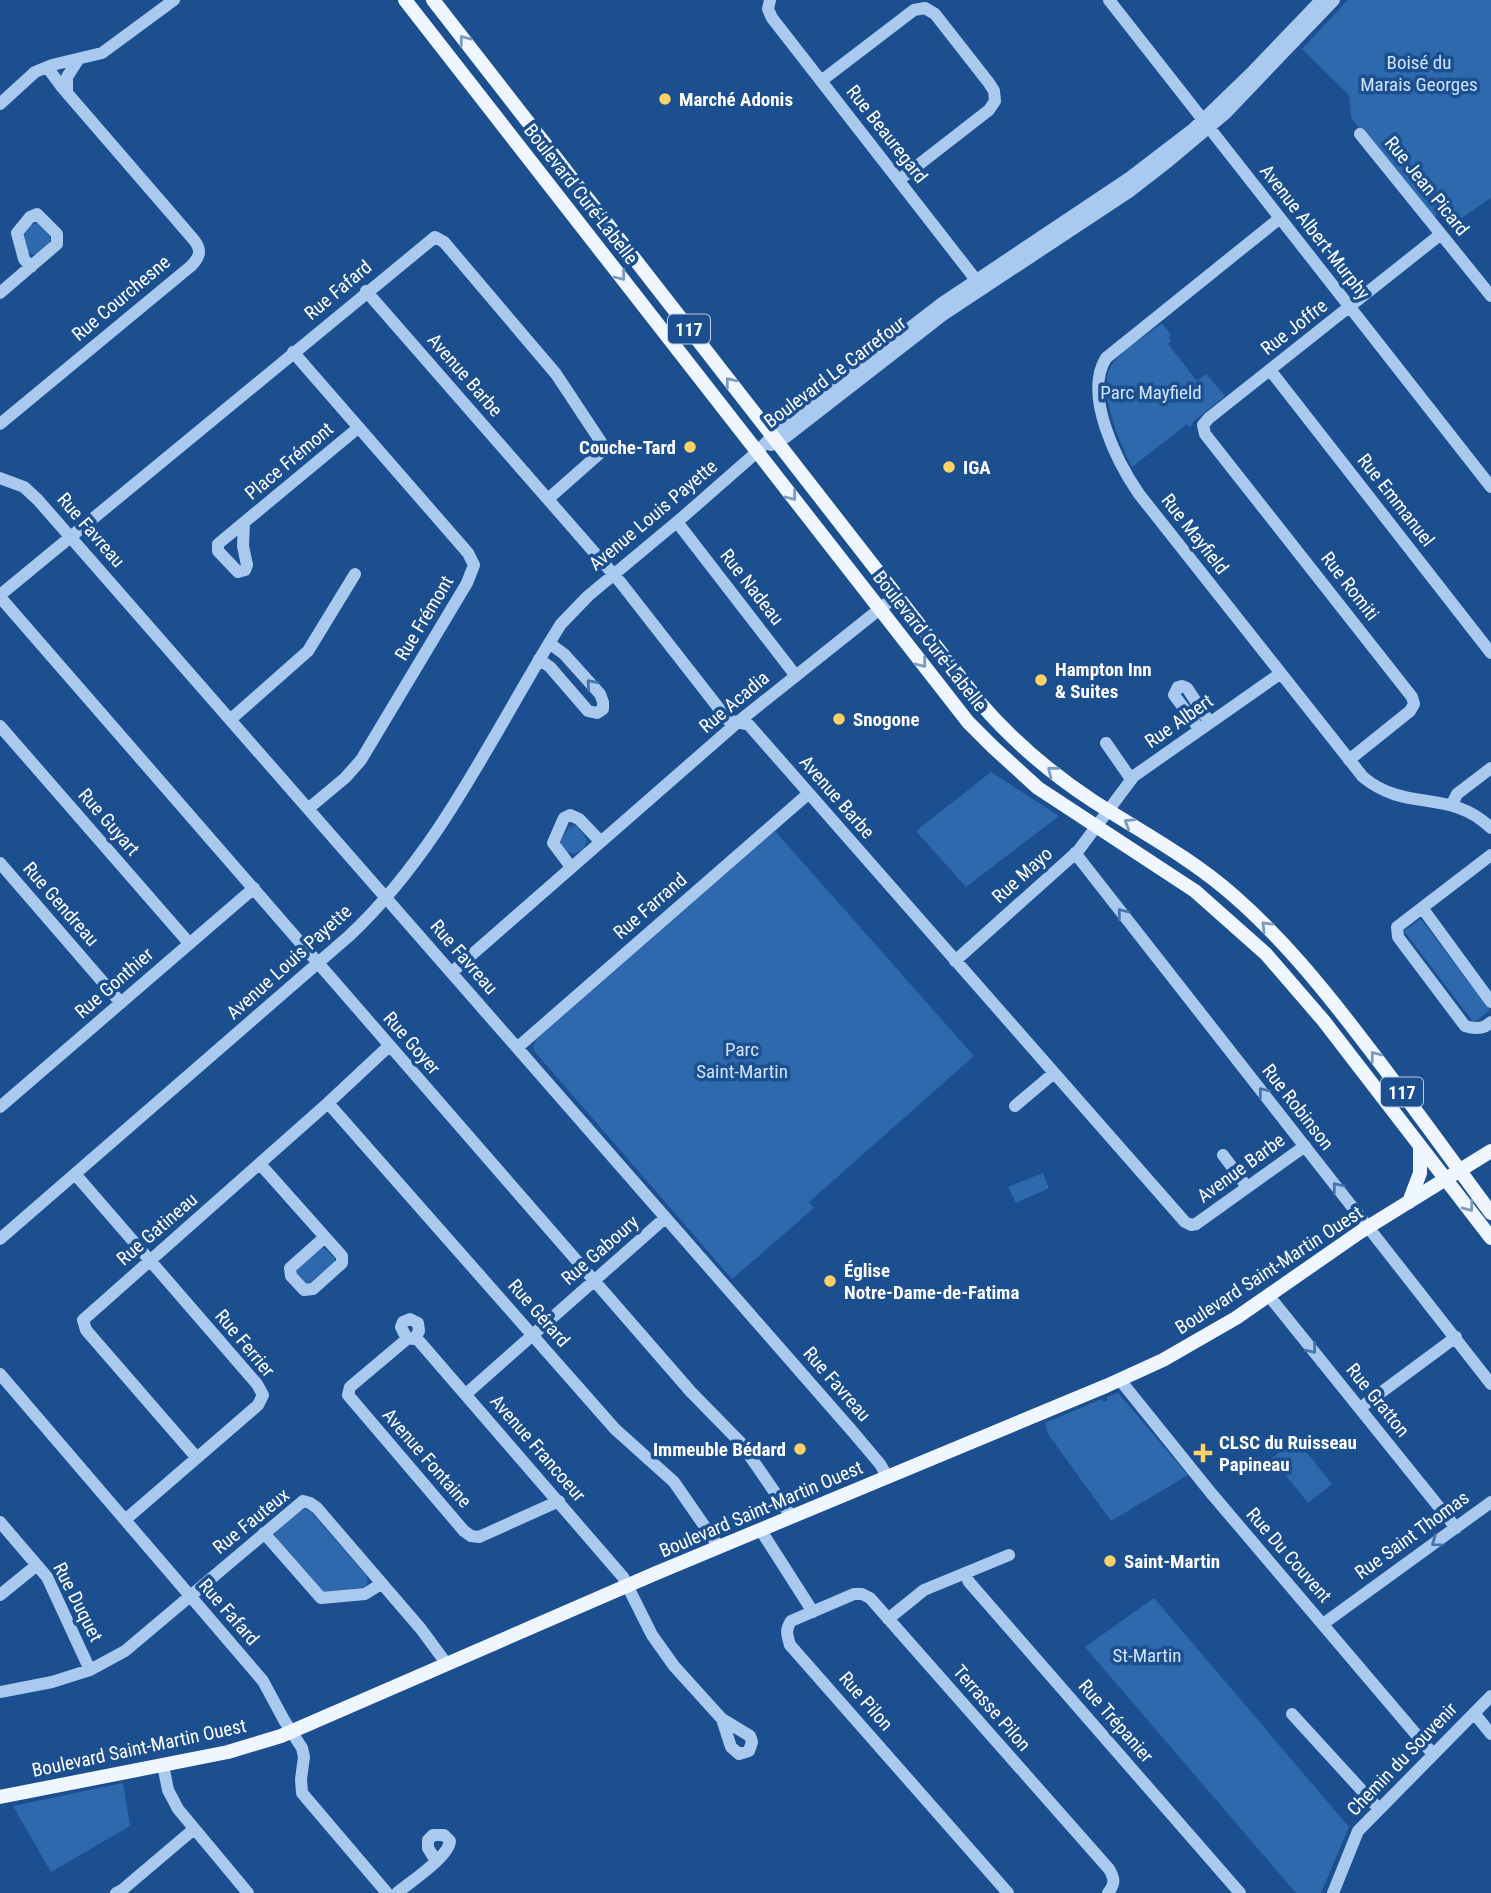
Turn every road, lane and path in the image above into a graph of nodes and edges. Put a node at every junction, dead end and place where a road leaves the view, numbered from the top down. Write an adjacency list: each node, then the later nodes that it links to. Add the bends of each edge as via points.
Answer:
1 (174, 0): 8 (street, via 107,51)
2 (405, 0): 17 (main road, Boulevard Curé-Labelle / 117)
3 (433, 0): 18 (main road, Boulevard Curé-Labelle / 117, one-way to 3)
4 (770, 0): 10 (street, Rue Beauregard, via 772,18)
5 (1109, 0): 13 (street, Avenue Albert-Murphy)
6 (1321, 0): 13 (street, Boulevard Le Carrefour)
7 (1334, 0): 13 (street, Boulevard Le Carrefour, via 1247,92)
8 (78, 60): 9 (street); 11 (street, via 67,77)
9 (47, 67): 11 (street, Rue Courchesne); 12 (street, via 30,75)
10 (821, 81): 15 (street, Rue Beauregard); 15 (street, via 911,12 925,8 935,14 989,83 995,101)
11 (67, 93): 28 (street, Rue Courchesne, via 199,246 200,255)
12 (0, 104)
13 (1206, 124): 16 (street, Avenue Albert-Murphy); 21 (street, Boulevard Le Carrefour)
14 (1360, 134): 19 (street, Rue Jean Picard)
15 (899, 180): 21 (street, Rue Beauregard)
16 (1280, 218): 25 (street, Avenue Albert-Murphy); 47 (street, Rue Mayfield, via 1110,353 1097,383 1109,434 1131,481)
17 (579, 222): 18 (main road); 32 (main road, Boulevard Curé-Labelle / 117, one-way to 32)
18 (605, 222): 31 (main road, Boulevard Curé-Labelle / 117, one-way to 18)
19 (1441, 234): 24 (street, Rue Jean Picard); 25 (street, Rue Joffre)
20 (31, 267): 23 (street)
21 (979, 284): 31 (street, Boulevard Le Carrefour, via 786,437)
22 (366, 291): 26 (street, Rue Fafard); 35 (street, Avenue Barbe); 35 (street, Rue Fafard, via 431,238 444,242 556,374 601,442 599,454)
23 (0, 293)
24 (1491, 296)
25 (1350, 307): 27 (street, Rue Joffre); 34 (street, Avenue Albert-Murphy)
26 (293, 352): 30 (street, Rue Frémont); 38 (street, Rue Fafard)
27 (1270, 370): 29 (street, Rue Joffre); 45 (street, Rue Emmanuel)
28 (0, 424)
29 (1203, 425): 53 (street, Rue Romiti, via 1205,434 1413,699 1410,711)
30 (358, 428): 36 (street, Place Frémont); 58 (street, Rue Frémont, via 474,565 361,760)
31 (774, 439): 32 (street, Boulevard Le Carrefour); 42 (main road, Boulevard Curé-Labelle / 117)
32 (757, 452): 37 (street, Avenue Louis Payette); 43 (main road, Boulevard Curé-Labelle / 117, one-way to 43)
33 (0, 478): 38 (street, Rue Favreau, via 29,490)
34 (1491, 487)
35 (548, 499): 40 (street, Avenue Barbe)
36 (244, 523)
37 (677, 523): 40 (street, Avenue Louis Payette); 48 (street, Rue Nadeau)
38 (70, 536): 41 (street, Rue Fafard); 49 (street, Rue Favreau)
39 (355, 575): 49 (street, via 308,651)
40 (612, 575): 44 (street, Avenue Louis Payette, via 568,615); 50 (street, Avenue Barbe, via 728,720)
41 (0, 596): 67 (street, Rue Goyer)
42 (896, 596): 43 (street, Rue Acadia); 59 (main road, Boulevard Curé-Labelle / 117, one-way to 42, via 1057,775 999,723)
43 (880, 610): 48 (street, Rue Acadia); 60 (main road, Boulevard Curé-Labelle / 117, one-way to 60, via 985,740 1038,788)
44 (549, 643): 46 (street, Avenue Louis Payette); 46 (street, one-way to 44, via 588,711 603,709 600,694)
45 (1491, 653)
46 (539, 659): 68 (street, Avenue Louis Payette, via 438,831)
47 (1280, 673): 53 (street, Rue Mayfield); 55 (street, Rue Albert)
48 (796, 676): 50 (street, Rue Acadia)
49 (231, 719): 58 (street, Rue Favreau)
50 (738, 722): 56 (street, Avenue Barbe, via 749,725); 62 (street, Rue Acadia)
51 (0, 726): 70 (street, Rue Guyart)
52 (1105, 743): 55 (street)
53 (1349, 760): 57 (street, Rue Mayfield, via 1366,779 1389,793)
54 (1491, 768): 57 (street, via 1457,794)
55 (1131, 779): 59 (street, Rue Albert)
56 (808, 794): 71 (street, Avenue Barbe); 78 (street, Rue Farrand)
57 (1452, 804): 61 (street, Rue Mayfield)
58 (309, 808): 68 (street, Rue Favreau)
59 (1108, 810): 60 (street, Rue Mayo); 88 (main road, Boulevard Curé-Labelle / 117, one-way to 59, via 1279,938 1211,877)
60 (1095, 827): 63 (street, Rue Mayo); 84 (main road, Boulevard Curé-Labelle / 117, via 1195,891 1266,954)
61 (1491, 828)
62 (600, 842): 66 (street, Rue Acadia); 66 (street, via 579,819 566,816 553,843)
63 (1075, 853): 71 (street, Rue Mayo); 83 (street, Rue Robinson, one-way to 63)
64 (1491, 855): 69 (street)
65 (0, 863): 75 (street, Rue Gendreau)
66 (572, 867): 73 (street, Rue Acadia)
67 (254, 888): 70 (street, Rue Gonthier); 72 (street, Rue Goyer)
68 (387, 898): 72 (street, Avenue Louis Payette); 73 (street, Rue Favreau)
69 (1423, 909): 74 (street); 76 (street, via 1397,927 1398,937 1465,1026 1473,1029)
70 (189, 943): 75 (street, Rue Gonthier)
71 (955, 961): 79 (street, Avenue Barbe)
72 (318, 963): 77 (street, Rue Goyer); 89 (street, Avenue Louis Payette)
73 (452, 972): 78 (street, Rue Favreau)
74 (1491, 1002)
75 (121, 1003): 82 (street, Rue Gonthier)
76 (1491, 1022)
77 (389, 1046): 80 (street, Rue Gatineau); 100 (street, Rue Goyer)
78 (518, 1047): 94 (street, Rue Favreau)
79 (1054, 1073): 81 (street); 91 (street, Avenue Barbe, via 1187,1224 1196,1224)
80 (328, 1103): 87 (street, Rue Gatineau); 102 (street, Rue Gérard)
81 (1016, 1106)
82 (0, 1107)
83 (1305, 1146): 91 (street, Avenue Barbe); 95 (street, Rue Robinson, one-way to 83)
84 (1420, 1147): 90 (main road, Boulevard Curé-Labelle / 117); 92 (main road, via 1420,1173)
85 (1491, 1150): 88 (main road, Boulevard Saint-Martin Ouest)
86 (1223, 1155): 91 (street)
87 (260, 1164): 97 (street); 99 (street, Rue Gatineau)
88 (1460, 1170): 90 (main road, Boulevard Saint-Martin Ouest); 93 (main road, Boulevard Curé-Labelle / 117)
89 (75, 1174): 96 (street, Avenue Louis Payette); 99 (street, Rue Ferrier)
90 (1446, 1178): 92 (main road, Boulevard Saint-Martin Ouest); 98 (main road, Boulevard Curé-Labelle / 117, one-way to 98)
91 (1247, 1187)
92 (1409, 1202): 95 (main road, Boulevard Saint-Martin Ouest)
93 (1491, 1213)
94 (666, 1218): 100 (street, Rue Gaboury); 111 (street, Rue Favreau)
95 (1368, 1227): 101 (main road, Boulevard Saint-Martin Ouest); 103 (street, Rue Robinson)
96 (2, 1233)
97 (324, 1237): 97 (street, via 290,1268 304,1290 313,1289 342,1263 342,1256)
98 (1491, 1238)
99 (150, 1260): 110 (street, Rue Ferrier, via 262,1392 258,1405); 110 (street, Rue Gatineau, via 83,1324)
100 (594, 1280): 102 (street, Rue Gaboury); 114 (street, Rue Goyer, via 741,1443)
101 (1269, 1296): 105 (main road, Boulevard Saint-Martin Ouest, via 1190,1346); 109 (street, Rue Gratton, one-way to 109)
102 (533, 1335): 107 (street, Rue Gaboury); 120 (street, Rue Gérard, via 615,1429 674,1482)
103 (1456, 1337): 106 (street, Rue Robinson); 109 (street)
104 (0, 1374): 115 (street, Rue Fafard)
105 (1120, 1380): 111 (main road, Boulevard Saint-Martin Ouest); 130 (street, Rue Du Couvent)
106 (1491, 1384)
107 (466, 1394): 108 (street, Avenue Francoeur, via 411,1339 350,1387); 112 (street, Avenue Francoeur)
108 (348, 1395): 112 (street, Avenue Fontaine, via 471,1536 486,1534)
109 (1360, 1408): 117 (street, Rue Gratton)
110 (197, 1458): 115 (street, Rue Ferrier)
111 (887, 1476): 114 (main road, Boulevard Saint-Martin Ouest)
112 (559, 1501): 125 (street, Avenue Francoeur)
113 (1491, 1502): 117 (street, Rue Saint Thomas)
114 (791, 1516): 118 (main road, Boulevard Saint-Martin Ouest)
115 (125, 1520): 127 (street, Rue Fafard)
116 (0, 1522): 122 (street, Rue Duquet)
117 (1456, 1528): 130 (street, Rue Saint Thomas, one-way to 130)
118 (760, 1529): 120 (main road, Boulevard Saint-Martin Ouest); 128 (street)
119 (264, 1533): 124 (street, via 321,1598 365,1594); 124 (street, Rue Fauteux, via 298,1504 310,1503); 127 (street, Rue Fauteux)
120 (719, 1546): 125 (main road, Boulevard Saint-Martin Ouest)
121 (1009, 1555): 123 (street)
122 (37, 1565): 126 (street); 132 (street, Rue Duquet, via 47,1577)
123 (965, 1573): 129 (street, via 924,1590); 146 (street, Rue Trépanier)
124 (381, 1584): 131 (street, Rue Fauteux)
125 (628, 1585): 131 (main road, Boulevard Saint-Martin Ouest); 137 (street, Avenue Francoeur, via 659,1647)
126 (0, 1595)
127 (191, 1596): 132 (street, Rue Fauteux, via 125,1651); 138 (street, Rue Fafard, via 263,1681)
128 (813, 1612): 129 (street, Terrasse Pilon, via 858,1594 870,1598); 151 (street, Rue Pilon, via 791,1621 787,1627 790,1644)
129 (888, 1619): 152 (street, Terrasse Pilon, via 1109,1869 1114,1884)
130 (1323, 1624): 140 (street, Rue Du Couvent)
131 (446, 1663): 138 (main road, Boulevard Saint-Martin Ouest)
132 (90, 1670): 133 (street, Rue Fauteux)
133 (0, 1692)
134 (1482, 1705): 136 (street); 139 (street); 140 (street, Chemin du Souvenir)
135 (1292, 1714): 143 (street)
136 (1491, 1717)
137 (722, 1719)
138 (292, 1731): 141 (main road, Boulevard Saint-Martin Ouest, via 236,1750); 149 (street, Rue Fafard, via 304,1757 304,1797)
139 (1491, 1734)
140 (1432, 1753): 143 (street, Chemin du Souvenir)
141 (163, 1765): 142 (main road, Boulevard Saint-Martin Ouest); 144 (street, via 172,1800)
142 (0, 1797)
143 (1378, 1808): 153 (street, Chemin du Souvenir, via 1356,1835)
144 (194, 1829): 147 (street); 148 (street)
145 (436, 1861): 150 (street)
146 (1234, 1891)
147 (121, 1892)
148 (247, 1893)
149 (387, 1893)
150 (397, 1893)
151 (1008, 1893)
152 (1108, 1893)
153 (1333, 1893)

